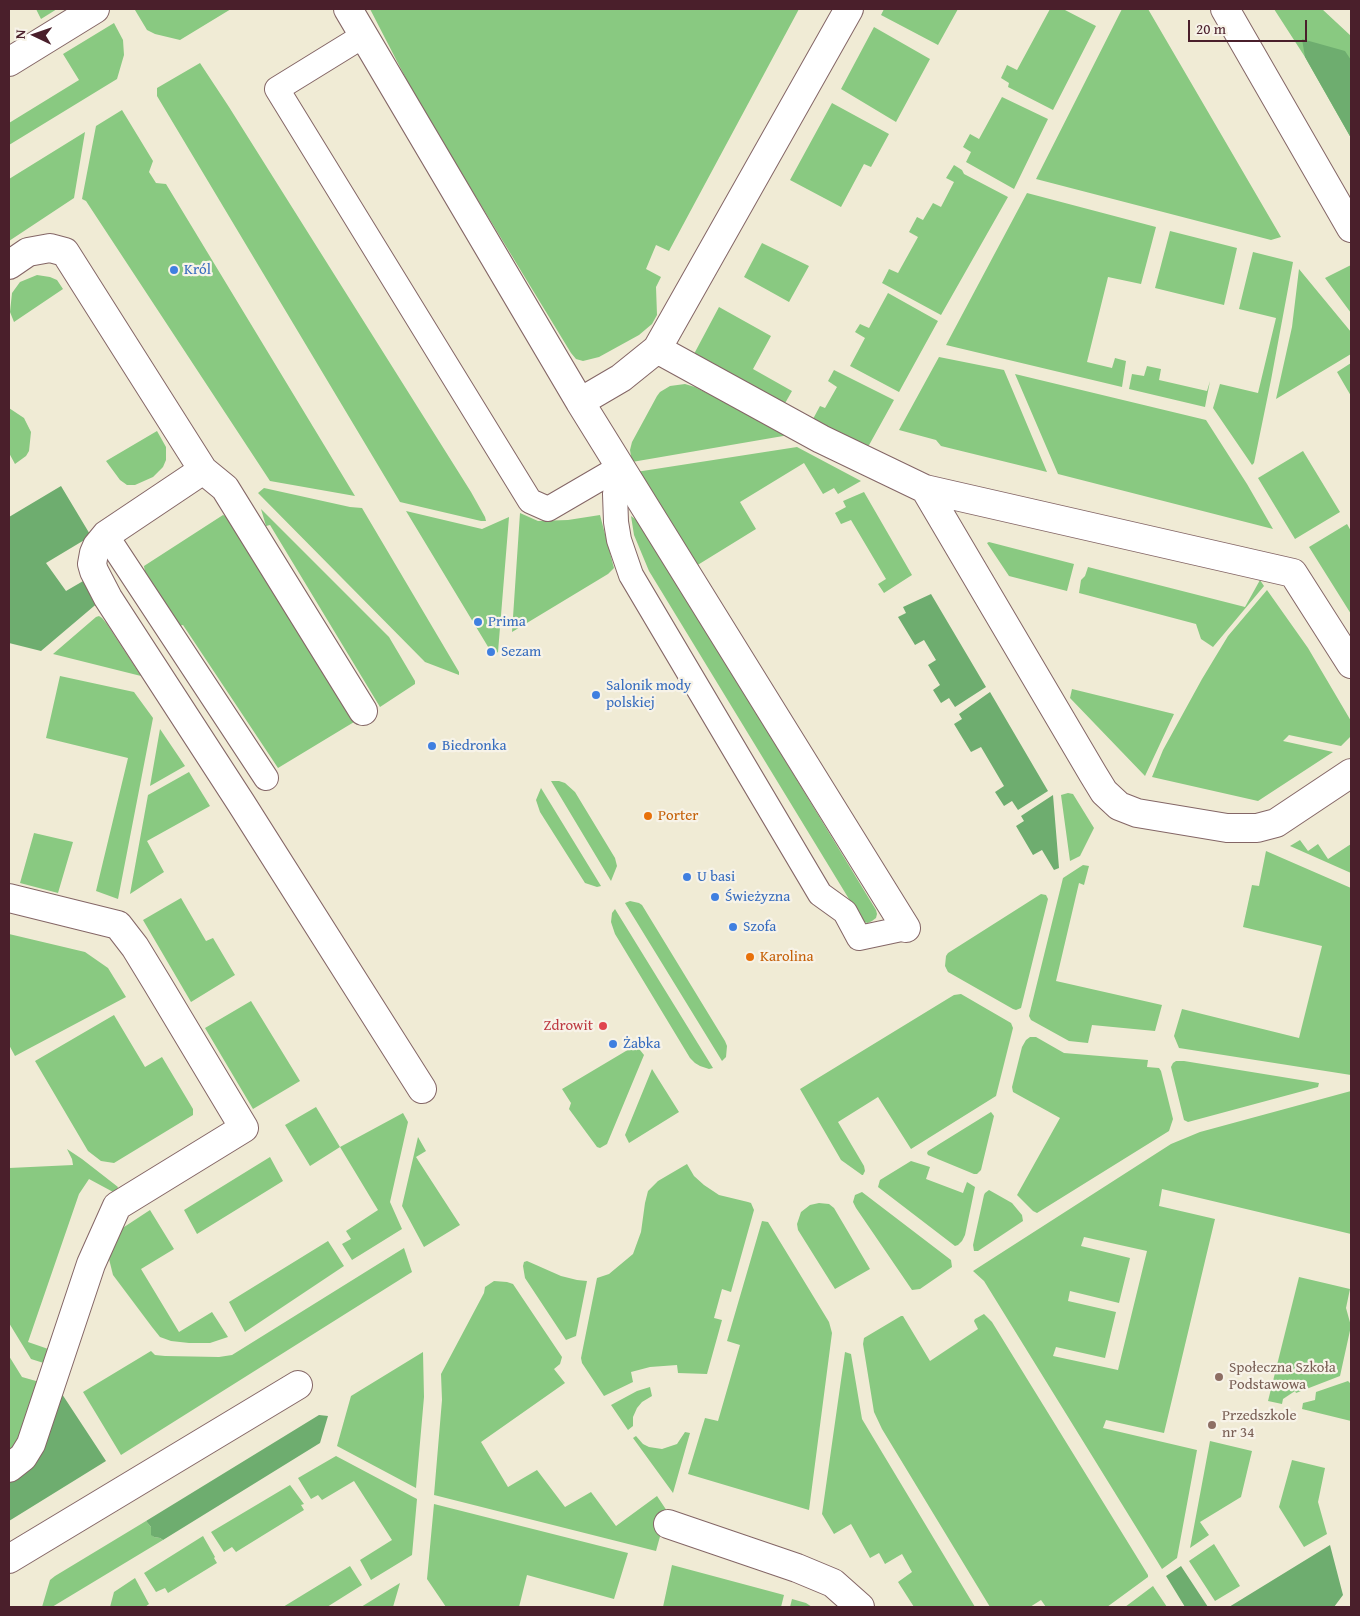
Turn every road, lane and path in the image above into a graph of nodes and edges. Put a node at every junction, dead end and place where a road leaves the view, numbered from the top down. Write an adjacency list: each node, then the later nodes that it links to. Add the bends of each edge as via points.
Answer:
1 (96, 9): 6 (street)
2 (348, 9): 5 (street)
3 (849, 9): 9 (street)
4 (1225, 9): 7 (street)
5 (363, 36): 10 (street); 11 (lane, via 277,89 530,501 548,509)
6 (9, 62)
7 (1351, 228)
8 (9, 265): 12 (street, via 28,252 50,248 65,252)
9 (657, 349): 10 (street, via 621,378); 13 (street, via 822,439)
10 (580, 402): 11 (street)
11 (620, 467): 20 (street); 20 (lane, via 615,494 616,522 631,575 820,894 845,912 859,938)
12 (203, 470): 14 (street); 16 (street, via 225,488)
13 (925, 489): 15 (street, via 1293,572); 17 (street, via 1104,792 1119,806 1137,813 1227,828 1257,828 1276,823)
14 (106, 535): 18 (lane); 21 (street, via 97,546 92,564 108,598)
15 (1351, 664)
16 (363, 711)
17 (1351, 773)
18 (266, 778)
19 (9, 898): 23 (street, via 118,926 135,947 244,1128 117,1206 91,1264 31,1444 23,1457)
20 (906, 928)
21 (422, 1089)
22 (298, 1385): 25 (street)
23 (9, 1468)
24 (668, 1524): 26 (street, via 832,1583)
25 (9, 1560)
26 (860, 1607)

